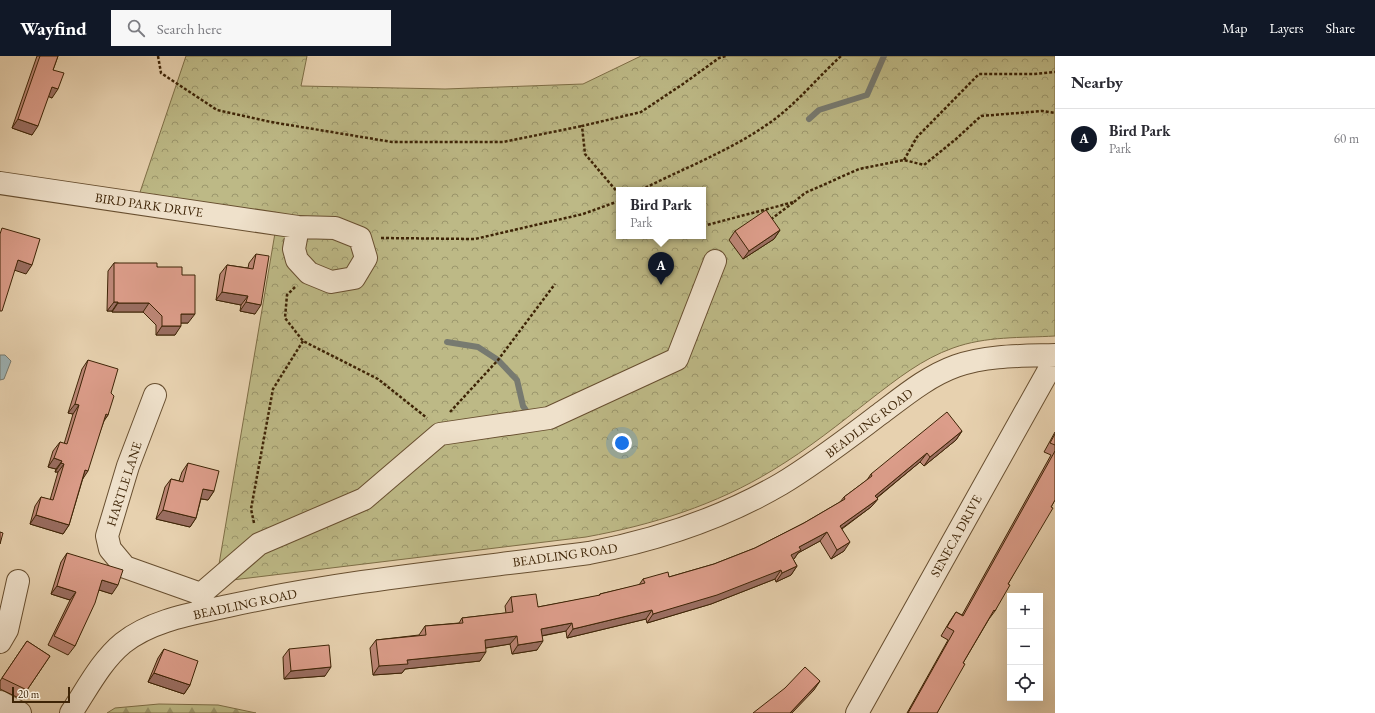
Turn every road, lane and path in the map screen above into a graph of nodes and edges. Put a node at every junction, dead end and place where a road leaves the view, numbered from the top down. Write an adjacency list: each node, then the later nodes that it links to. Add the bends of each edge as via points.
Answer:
1 (158, 56): 6 (path, via 161,73 217,110 271,122 392,142 503,142)
2 (726, 56): 6 (path, via 719,58 641,112)
3 (841, 56): 9 (path, via 796,101 766,126 726,149)
4 (1055, 72): 7 (path, via 979,74 917,137)
5 (1055, 113): 7 (path, via 1042,111 981,116 924,165)
6 (582, 126): 10 (path, via 585,154)
7 (904, 160): 12 (path, via 859,169 805,193)
8 (0, 183): 15 (street, BIRD PARK DRIVE)
9 (647, 187)
10 (616, 190)
11 (616, 202): 16 (path, via 583,214 475,239)
12 (794, 202): 13 (path); 14 (path)
13 (769, 220)
14 (706, 225)
15 (298, 227): 16 (street, BIRD PARK DRIVE, via 335,228); 18 (street, via 294,248 297,260)
16 (360, 238): 18 (street, via 366,258 354,278 331,282)
17 (715, 261): 24 (street, via 677,359 549,418)
18 (309, 273): 20 (path, via 287,295 285,318)
19 (555, 284): 24 (path, via 498,360)
20 (303, 341): 24 (path, via 378,379); 25 (path, via 273,389 251,509)
21 (1055, 355): 27 (street, BEADLING ROAD, via 1006,356 981,360 956,366 936,375 912,389 819,460 781,484 745,504 669,534 589,553 298,592)
22 (1055, 359): 32 (street, SENECA DRIVE)
23 (155, 395): 27 (street, HARTLE LANE, via 128,466 107,536 110,549 125,567)
24 (438, 430): 25 (street, via 364,499)
25 (259, 544): 27 (street)
26 (18, 581): 28 (street, via 7,630)
27 (203, 602): 31 (street, BEADLING ROAD, via 123,643 104,663)
28 (0, 642)
29 (0, 702): 30 (street)
30 (20, 713)
31 (71, 713)
32 (857, 713)

